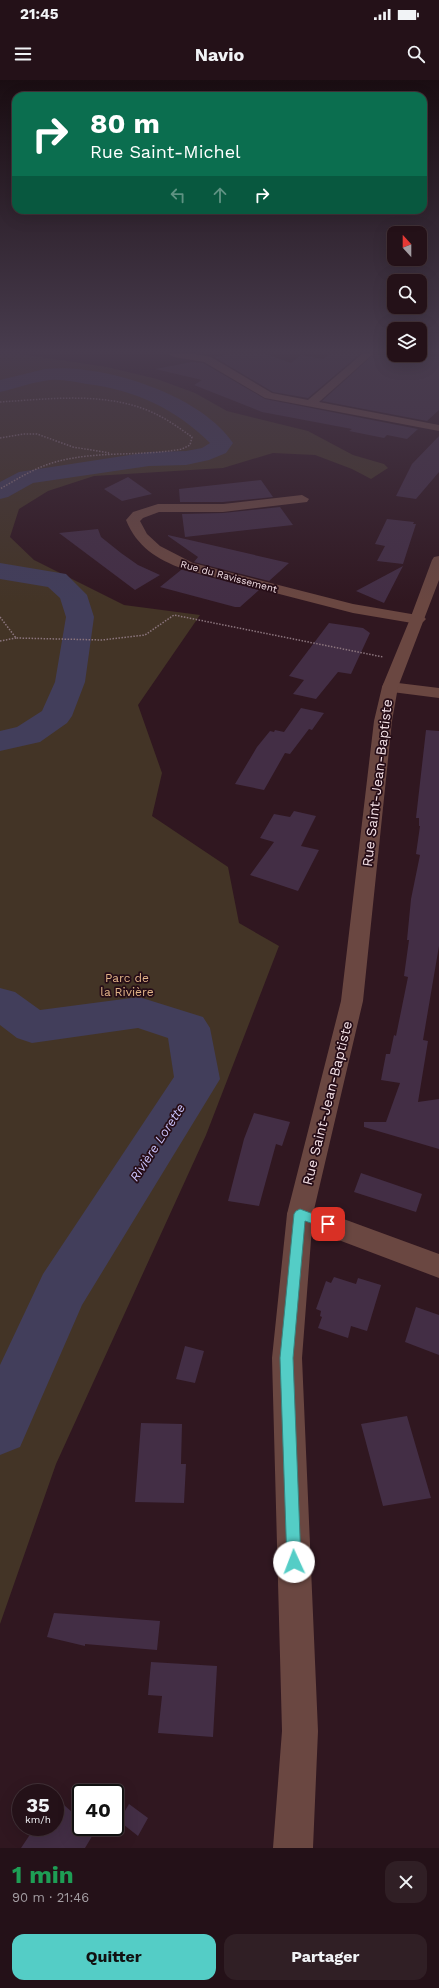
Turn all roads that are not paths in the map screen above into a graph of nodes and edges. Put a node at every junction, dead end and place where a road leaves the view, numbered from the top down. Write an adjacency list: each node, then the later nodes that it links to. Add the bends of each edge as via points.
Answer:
1 (302, 500): 3 (street, Rue du Ravissement, via 223,508 158,508 138,515 133,520 135,528 147,543 168,558 188,566 353,608)
2 (439, 560): 3 (street, Rue Saint-Jean-Baptiste)
3 (418, 619): 4 (street, Rue Saint-Jean-Baptiste)
4 (390, 686): 5 (street); 6 (street, Rue Saint-Jean-Baptiste, via 383,722 352,1001)
5 (439, 693)
6 (300, 1214): 7 (street); 8 (street, Rue Saint-Jean-Baptiste, via 286,1358 300,1731)
7 (439, 1266)
8 (293, 1848)

